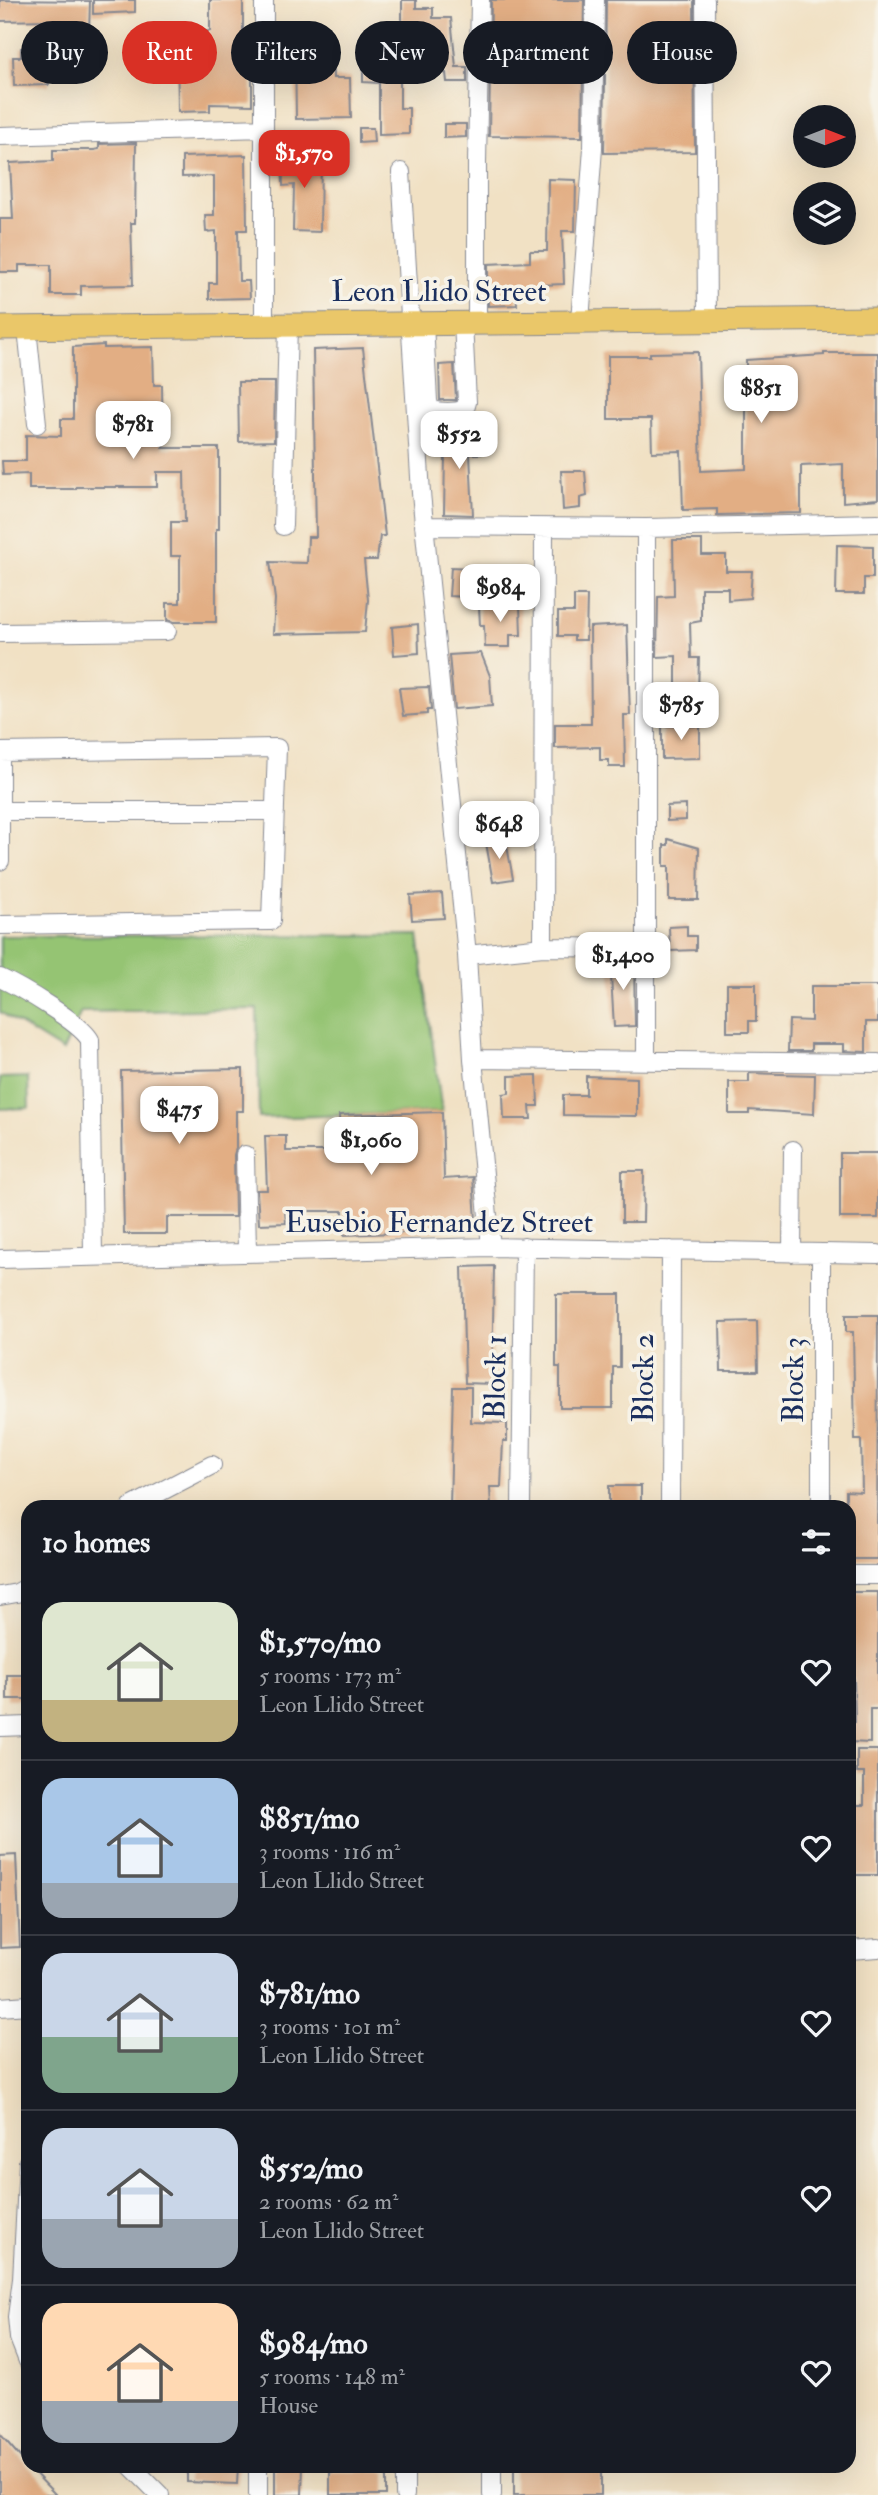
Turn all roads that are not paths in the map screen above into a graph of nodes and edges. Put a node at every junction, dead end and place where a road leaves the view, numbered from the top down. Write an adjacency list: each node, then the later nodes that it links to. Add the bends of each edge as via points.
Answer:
1 (264, 0): 5 (street)
2 (480, 0): 11 (street)
3 (595, 0): 10 (street, via 593,148)
4 (705, 0): 9 (street)
5 (264, 128): 6 (street); 13 (street)
6 (0, 136)
7 (401, 172): 12 (street)
8 (878, 319): 9 (main road, Leon Llido Street)
9 (707, 320): 10 (main road, Leon Llido Street)
10 (580, 321): 11 (main road, Leon Llido Street)
11 (470, 322): 12 (main road, Leon Llido Street); 12 (street, via 467,402 460,411 430,409)
12 (417, 323): 14 (main road, Leon Llido Street); 20 (street)
13 (264, 324): 14 (main road, Leon Llido Street); 16 (main road, Leon Llido Street)
14 (288, 324): 19 (street)
15 (0, 328): 16 (main road, Leon Llido Street)
16 (27, 328): 17 (street)
17 (37, 424)
18 (878, 523): 22 (street)
19 (283, 526)
20 (424, 526): 21 (street); 31 (street)
21 (544, 528): 22 (street); 29 (street)
22 (646, 528): 30 (street)
23 (167, 631): 24 (street)
24 (0, 633)
25 (0, 811): 26 (street); 26 (street, via 0,752 277,748); 27 (street)
26 (275, 811): 28 (street, via 271,921)
27 (0, 861)
28 (0, 925)
29 (543, 947): 30 (street); 31 (street)
30 (647, 948): 34 (street)
31 (467, 955): 33 (street)
32 (0, 978): 45 (street, via 63,1017 90,1040)
33 (473, 1059): 34 (street); 38 (street)
34 (646, 1059): 35 (street)
35 (878, 1063)
36 (793, 1150): 42 (street)
37 (245, 1155): 41 (street)
38 (491, 1247): 39 (street, Eusebio Fernandez Street); 41 (street, Eusebio Fernandez Street)
39 (524, 1247): 40 (street, Eusebio Fernandez Street); 49 (street, Block 1)
40 (671, 1250): 42 (street, Eusebio Fernandez Street); 50 (street, Block 2)
41 (247, 1251): 45 (street, Eusebio Fernandez Street)
42 (793, 1253): 43 (street, Eusebio Fernandez Street)
43 (821, 1253): 44 (street, Eusebio Fernandez Street); 51 (street, Block 3)
44 (878, 1254)
45 (93, 1256): 46 (street, Eusebio Fernandez Street)
46 (0, 1259)
47 (212, 1465): 48 (street)
48 (144, 1500)
49 (521, 1500)
50 (670, 1500)
51 (821, 1500)
52 (878, 1575): 53 (street)
53 (856, 1576)
54 (21, 1591): 55 (street)
55 (0, 1596)
56 (21, 1726): 57 (street)
57 (0, 1727)
58 (878, 1948): 59 (street)
59 (856, 1950)
60 (21, 2006): 61 (street)
61 (0, 2007)
62 (21, 2298): 63 (street, via 17,2317)
63 (21, 2343)
64 (138, 2473): 68 (street)
65 (258, 2473): 69 (street)
66 (405, 2473): 70 (street)
67 (492, 2473): 71 (street)
68 (160, 2495)
69 (258, 2495)
70 (405, 2495)
71 (492, 2495)

